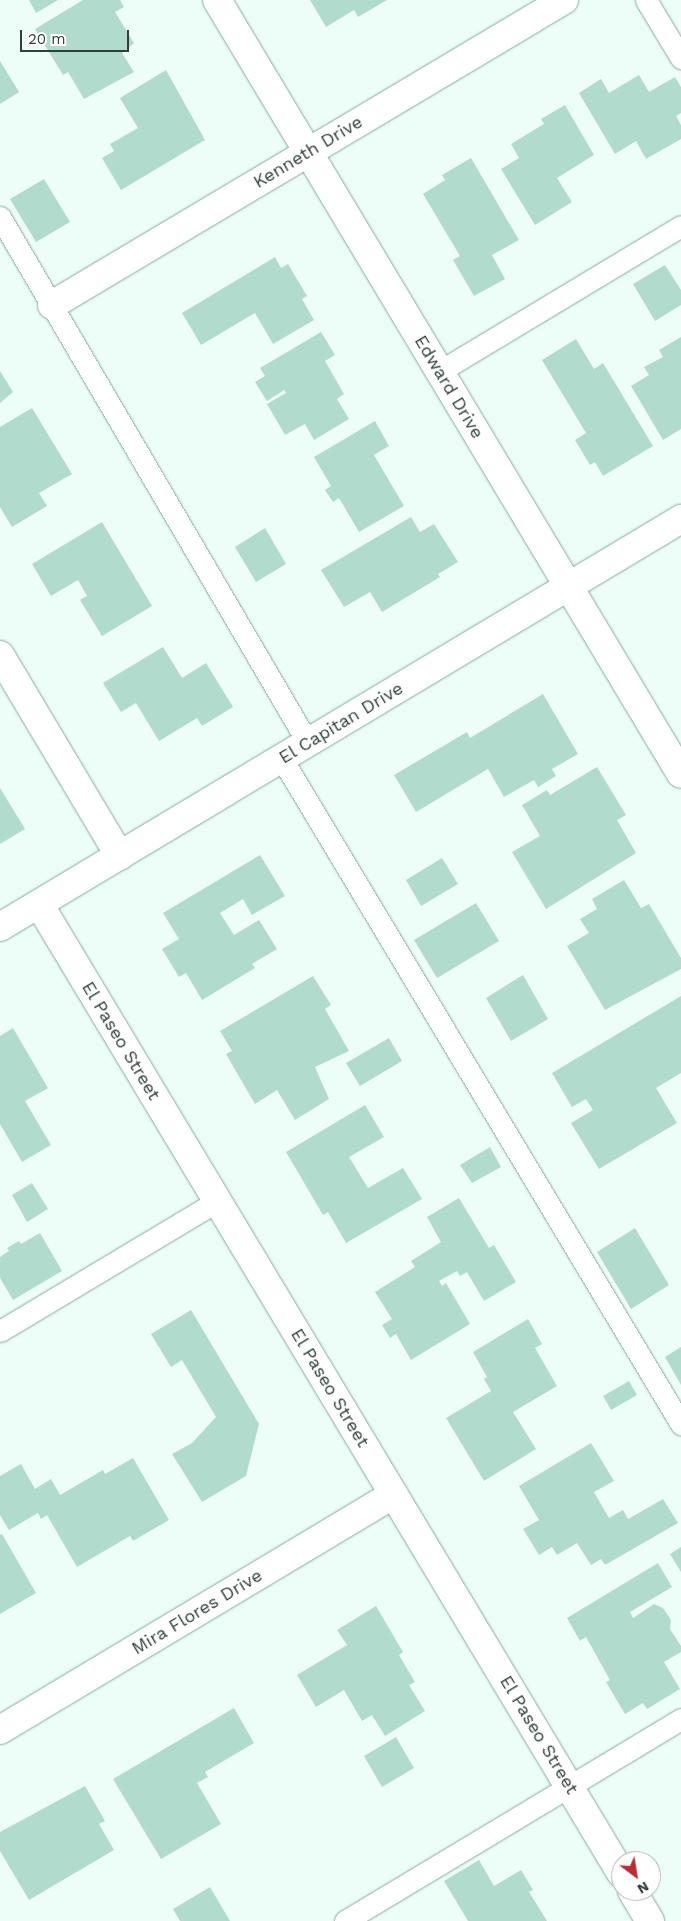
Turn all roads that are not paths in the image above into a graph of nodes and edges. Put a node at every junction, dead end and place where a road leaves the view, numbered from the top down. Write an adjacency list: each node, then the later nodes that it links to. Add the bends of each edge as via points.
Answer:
1 (217, 0): 5 (street, Edward Drive)
2 (564, 0): 5 (street, Kenneth Drive)
3 (646, 0): 4 (lane)
4 (681, 58)
5 (308, 152): 8 (street, Kenneth Drive); 9 (street, Edward Drive)
6 (0, 217): 8 (lane)
7 (681, 226): 9 (lane)
8 (52, 305): 13 (lane)
9 (440, 371): 11 (street, Edward Drive)
10 (681, 520): 11 (street, El Capitan Drive)
11 (569, 587): 13 (street, El Capitan Drive); 15 (street, Edward Drive)
12 (0, 655): 16 (street)
13 (308, 743): 14 (street, El Capitan Drive)
14 (282, 758): 16 (street, El Capitan Drive); 21 (lane)
15 (681, 774)
16 (120, 856): 17 (street, El Capitan Drive)
17 (39, 904): 18 (street, El Capitan Drive); 19 (street, El Paseo Street)
18 (0, 927)
19 (217, 1201): 20 (lane); 22 (street, El Paseo Street)
20 (0, 1331)
21 (681, 1424)
22 (394, 1494): 24 (street, Mira Flores Drive); 25 (street, El Paseo Street)
23 (681, 1719): 25 (lane)
24 (0, 1730)
25 (569, 1785): 26 (street, El Paseo Street); 28 (lane)
26 (611, 1856)
27 (638, 1901): 29 (street)
28 (345, 1921)
29 (650, 1921)

